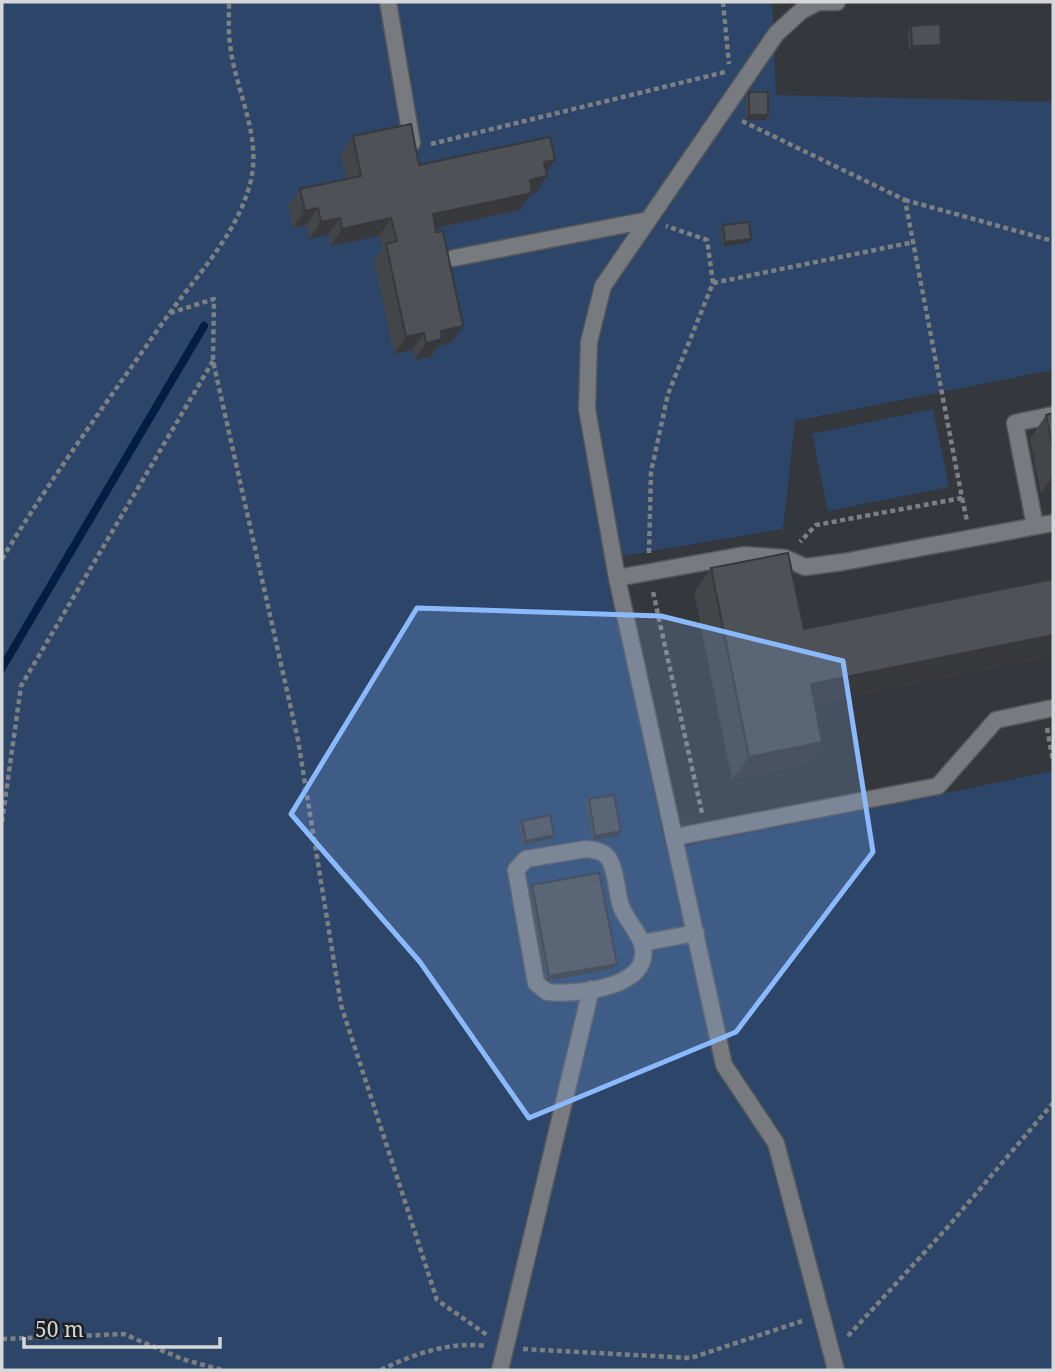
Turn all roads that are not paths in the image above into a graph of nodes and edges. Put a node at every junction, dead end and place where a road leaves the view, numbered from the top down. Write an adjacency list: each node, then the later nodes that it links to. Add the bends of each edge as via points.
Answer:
1 (388, 2): 5 (lane)
2 (817, 2): 3 (lane); 4 (lane)
3 (837, 2)
4 (801, 6): 6 (lane, via 774,37)
5 (413, 149)
6 (648, 220): 7 (lane); 11 (lane, via 603,286 589,342 587,409)
7 (454, 258)
8 (1053, 415): 10 (lane, via 1014,423)
9 (1053, 523): 10 (lane)
10 (1035, 526): 11 (lane, via 805,567 785,558 744,555)
11 (617, 578): 13 (lane)
12 (1048, 709): 13 (lane, via 996,720 938,786)
13 (675, 837): 14 (lane)
14 (696, 933): 15 (lane); 18 (lane, via 724,1065 775,1143)
15 (642, 943): 16 (lane, via 643,963 635,975); 16 (lane, via 620,904 611,861 600,851 586,849 519,864 516,876 536,983 547,992)
16 (591, 989): 17 (lane)
17 (500, 1370)
18 (836, 1370)

